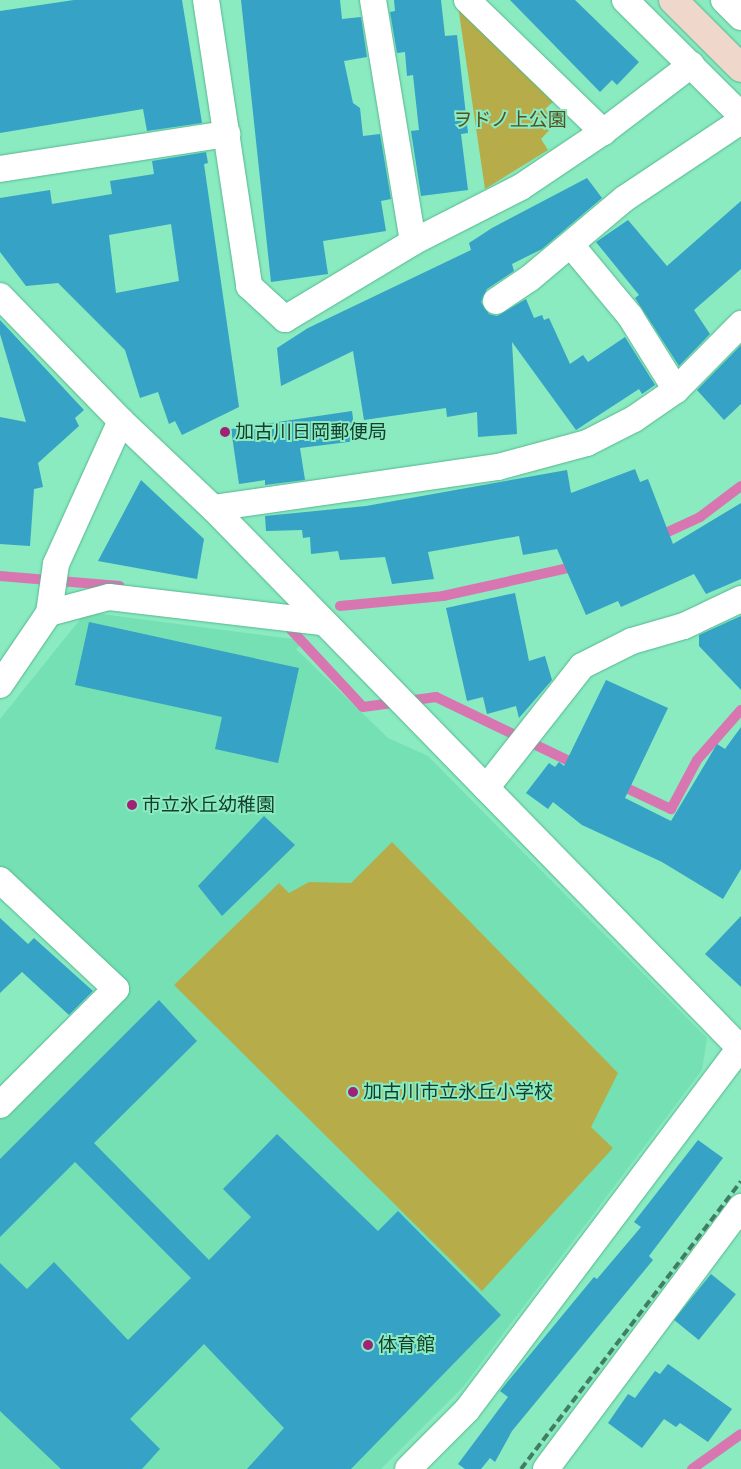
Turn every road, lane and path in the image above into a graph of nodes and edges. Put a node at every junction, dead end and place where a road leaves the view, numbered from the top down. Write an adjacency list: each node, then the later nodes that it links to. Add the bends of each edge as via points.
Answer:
1 (206, 0): 13 (street)
2 (372, 0): 15 (street)
3 (467, 0): 12 (street)
4 (625, 0): 8 (street)
5 (674, 0): 9 (street)
6 (724, 0): 7 (street)
7 (741, 17)
8 (691, 65): 10 (street); 12 (street)
9 (741, 68)
10 (741, 115)
11 (741, 121): 16 (street, via 624,199)
12 (603, 132): 15 (street, via 521,187)
13 (227, 134): 14 (street); 15 (street, via 249,286 285,320)
14 (0, 169)
15 (413, 242)
16 (572, 245): 18 (street); 20 (street, via 630,316)
17 (0, 296): 21 (street)
18 (496, 301)
19 (741, 324): 20 (street)
20 (676, 390): 22 (street, via 634,419 587,443 544,458 343,492)
21 (121, 421): 22 (street); 24 (street, via 56,564)
22 (213, 508): 25 (street)
23 (741, 599): 27 (street, via 684,626 632,641 582,666)
24 (49, 614): 25 (street, via 109,596); 26 (street)
25 (322, 622): 27 (street)
26 (0, 684)
27 (486, 788): 29 (street)
28 (0, 880): 30 (street, via 116,989)
29 (740, 1049): 32 (street, via 467,1410)
30 (0, 1105)
31 (741, 1207): 33 (street)
32 (408, 1469)
33 (546, 1469)

